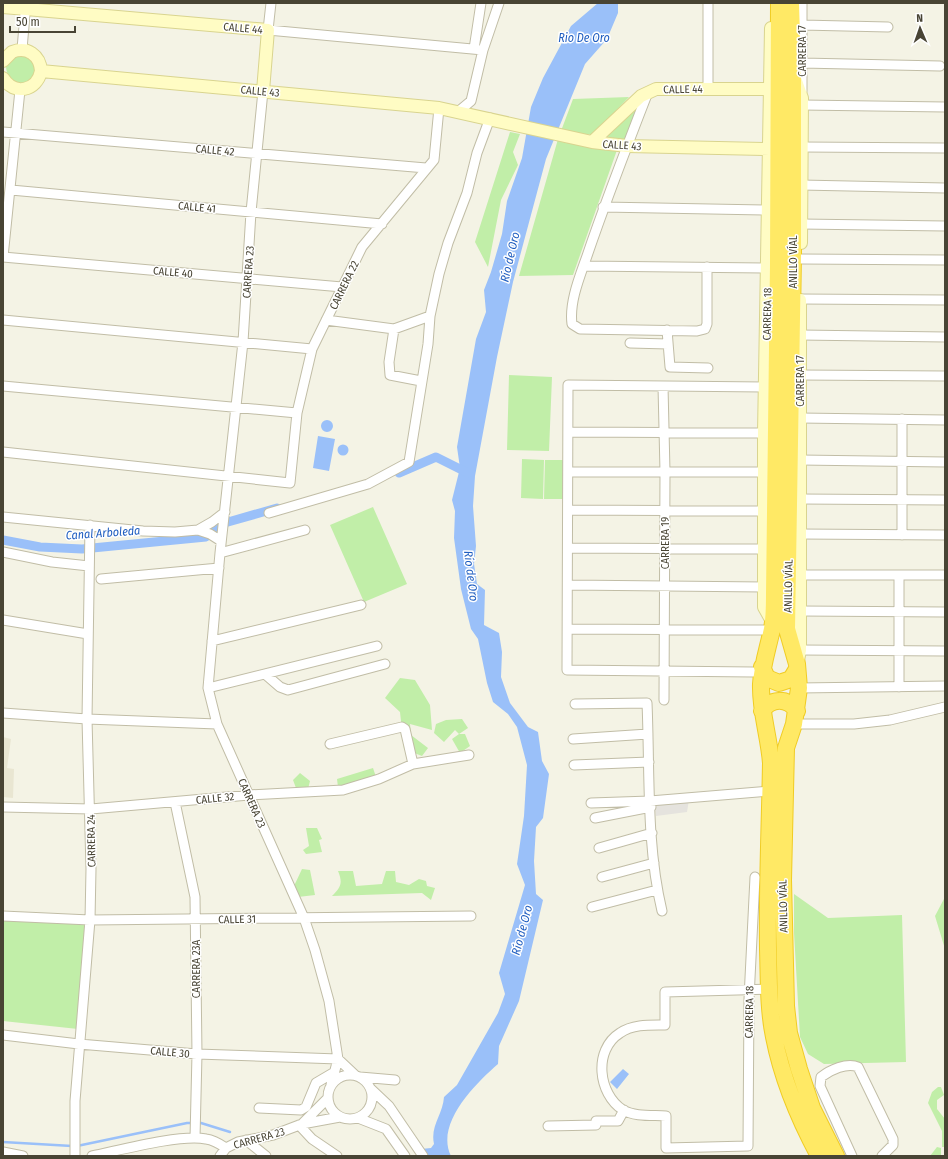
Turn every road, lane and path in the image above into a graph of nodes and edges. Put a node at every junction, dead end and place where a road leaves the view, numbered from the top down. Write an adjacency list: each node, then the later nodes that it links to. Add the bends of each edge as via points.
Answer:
1 (271, 3): 13 (street, CARRERA 23)
2 (481, 3): 15 (street)
3 (499, 3): 15 (street)
4 (708, 3): 21 (street)
5 (771, 3): 22 (street, CARRERA 18)
6 (779, 3): 130 (highway, ANILLO VÍAL)
7 (791, 3): 18 (highway, ANILLO VÍAL)
8 (802, 3): 11 (street, CARRERA 17)
9 (26, 6): 10 (street, CALLE 44); 13 (street, CALLE 44); 14 (street)
10 (3, 7)
11 (802, 25): 12 (street); 18 (street, CARRERA 17)
12 (888, 27)
13 (268, 30): 15 (street, CALLE 44); 24 (street, CARRERA 23)
14 (22, 49): 16 (street, via 12,52); 19 (street, via 36,56)
15 (479, 50): 26 (street)
16 (3, 61)
17 (940, 66): 18 (street)
18 (798, 67): 27 (street, CARRERA 17); 138 (highway, ANILLO VÍAL, via 787,629)
19 (42, 71): 23 (street, via 35,84); 24 (street, CALLE 43)
20 (3, 78): 23 (street, via 10,86)
21 (708, 88): 22 (street, CALLE 44); 25 (street, CALLE 44, via 668,88)
22 (770, 89): 39 (street, CARRERA 18)
23 (20, 90): 34 (street)
24 (263, 92): 29 (street, CALLE 43); 40 (street, CARRERA 23)
25 (648, 92): 35 (street, CALLE 44); 36 (street)
26 (471, 101): 30 (street); 31 (street)
27 (802, 102): 28 (street); 37 (street, CARRERA 17)
28 (945, 107)
29 (439, 108): 30 (street, CALLE 43); 41 (street, CARRERA 22, via 434,160 431,166)
30 (459, 111): 31 (street, CALLE 43)
31 (478, 115): 32 (street, CALLE 43)
32 (490, 118): 35 (street, CALLE 43, via 562,137); 61 (street, via 477,153 467,193 448,243)
33 (3, 132): 34 (street, CALLE 42)
34 (16, 133): 40 (street, CALLE 42); 44 (street)
35 (592, 142): 36 (street, CALLE 43)
36 (627, 146): 39 (street, CALLE 43); 45 (street)
37 (802, 147): 38 (street); 42 (street, CARRERA 17)
38 (945, 148)
39 (769, 149): 46 (street, CARRERA 18)
40 (257, 153): 41 (street, CALLE 42); 47 (street, CARRERA 23)
41 (426, 168): 48 (street, CARRERA 22)
42 (801, 185): 43 (street); 49 (street, CARRERA 17)
43 (945, 188)
44 (11, 190): 47 (street, CALLE 41); 51 (street)
45 (603, 207): 46 (street); 54 (street)
46 (768, 210): 56 (street, CARRERA 18)
47 (251, 212): 48 (street, CALLE 41); 57 (street, CARRERA 23)
48 (382, 224): 58 (street, CARRERA 22, via 362,247)
49 (801, 224): 50 (street); 52 (street, CARRERA 17)
50 (945, 226)
51 (3, 257): 57 (street, CALLE 40)
52 (801, 259): 53 (street); 59 (street, CARRERA 17)
53 (945, 260)
54 (584, 266): 55 (street); 65 (street, via 570,313 572,324 580,329)
55 (707, 267): 56 (street); 65 (street, via 705,329)
56 (768, 268): 78 (street, CARRERA 18)
57 (247, 279): 58 (street, CALLE 40); 68 (street, CARRERA 23)
58 (342, 287): 63 (street, CARRERA 22)
59 (800, 299): 60 (street); 66 (street, CARRERA 17)
60 (945, 300)
61 (430, 316): 64 (street); 75 (street)
62 (3, 320): 68 (street)
63 (326, 320): 64 (street); 71 (street, CARRERA 22)
64 (394, 328): 75 (street, via 388,372 393,376)
65 (667, 330): 70 (street)
66 (800, 335): 67 (street); 73 (street, CARRERA 17)
67 (945, 337)
68 (243, 342): 71 (street); 79 (street, CARRERA 23)
69 (630, 344): 70 (street)
70 (668, 344): 72 (street, via 670,368)
71 (312, 350): 80 (street, CARRERA 22)
72 (708, 368)
73 (800, 375): 74 (street); 81 (street, CARRERA 17)
74 (945, 376)
75 (421, 381): 102 (street, via 409,462 368,484)
76 (3, 386): 79 (street)
77 (663, 386): 78 (street); 84 (street, via 568,385); 85 (street, CARRERA 19)
78 (765, 387): 86 (street, CARRERA 18)
79 (236, 407): 80 (street); 94 (street, CARRERA 23)
80 (297, 413): 94 (street, CARRERA 22, via 290,483)
81 (800, 418): 82 (street); 88 (street, CARRERA 17)
82 (902, 419): 83 (street); 89 (street)
83 (945, 420)
84 (568, 432): 85 (street); 91 (street)
85 (663, 433): 86 (street); 92 (street, CARRERA 19)
86 (764, 433): 93 (street, CARRERA 18)
87 (3, 452): 94 (street)
88 (800, 460): 89 (street); 95 (street, CARRERA 17)
89 (902, 462): 90 (street); 96 (street)
90 (945, 462)
91 (568, 472): 92 (street); 98 (street)
92 (665, 472): 93 (street); 99 (street, CARRERA 19)
93 (764, 472): 100 (street, CARRERA 18)
94 (229, 476): 101 (street, CARRERA 23)
95 (800, 499): 96 (street); 107 (street, CARRERA 17)
96 (902, 500): 97 (street); 108 (street)
97 (945, 500)
98 (568, 510): 99 (street); 111 (street)
99 (665, 510): 100 (street); 112 (street, CARRERA 19)
100 (764, 511): 113 (street, CARRERA 18)
101 (225, 512): 105 (street); 110 (street, CARRERA 23)
102 (269, 513)
103 (3, 518): 104 (street)
104 (90, 527): 105 (street, via 161,532); 116 (street, CARRERA 24)
105 (198, 530): 110 (street)
106 (305, 530): 115 (street)
107 (799, 534): 108 (street); 118 (street, CARRERA 17)
108 (902, 535): 109 (street)
109 (945, 535)
110 (221, 540): 115 (street, CARRERA 23)
111 (568, 548): 112 (street); 122 (street)
112 (665, 548): 113 (street); 123 (street, CARRERA 19)
113 (764, 549): 124 (street, CARRERA 18)
114 (3, 552): 116 (street)
115 (220, 553): 117 (street, CARRERA 23)
116 (89, 566): 133 (street, CARRERA 24)
117 (219, 568): 121 (street); 134 (street, CARRERA 23)
118 (799, 575): 119 (street); 126 (street, CARRERA 17)
119 (899, 575): 120 (street); 127 (street)
120 (945, 575)
121 (101, 579)
122 (568, 585): 123 (street); 131 (street)
123 (665, 586): 124 (street); 132 (street, CARRERA 19)
124 (764, 587): 130 (street, CARRERA 18, via 764,607)
125 (361, 605): 134 (street)
126 (800, 611): 127 (street); 138 (street, CARRERA 17)
127 (899, 612): 128 (street); 136 (street)
128 (945, 612)
129 (3, 620): 133 (street)
130 (772, 626): 132 (street); 140 (highway, ANILLO VÍAL)
131 (568, 629): 132 (street); 141 (street, via 567,670)
132 (664, 629): 141 (street, CARRERA 19)
133 (88, 634): 153 (street, CARRERA 24)
134 (212, 641): 145 (street, CARRERA 23)
135 (377, 646): 142 (street)
136 (899, 651): 137 (street); 138 (street); 144 (street)
137 (945, 651)
138 (798, 661): 140 (highway, via 791,679 779,683); 146 (highway, ANILLO VÍAL)
139 (385, 664): 142 (street, via 288,690 280,687)
140 (758, 670): 141 (street); 150 (highway, ANILLO VÍAL)
141 (663, 671): 147 (street, CARRERA 19)
142 (266, 674): 145 (street)
143 (945, 686): 144 (street)
144 (899, 687): 146 (street)
145 (208, 688): 154 (street, CARRERA 23)
146 (799, 688): 152 (highway, ANILLO VÍAL)
147 (664, 700)
148 (574, 704): 155 (street, via 647,702)
149 (945, 707): 152 (street, via 890,720 854,724)
150 (762, 712): 152 (highway, via 770,702 782,700 793,706); 162 (highway, ANILLO VÍAL, via 770,747)
151 (3, 713): 153 (street)
152 (795, 718): 214 (highway, ANILLO VÍAL, via 786,748 782,880 786,1006 789,1033 798,1069 812,1108)
153 (87, 719): 154 (street); 168 (street, CARRERA 24)
154 (217, 724): 163 (street, CARRERA 23)
155 (648, 734): 156 (street); 159 (street)
156 (573, 739)
157 (330, 744): 160 (street, via 402,727 405,729)
158 (468, 755): 160 (street, CALLE 32)
159 (648, 762): 161 (street); 166 (street)
160 (413, 764): 163 (street, CALLE 32, via 373,781 343,790)
161 (574, 765)
162 (771, 791): 166 (street); 183 (highway, ANILLO VÍAL, via 768,884)
163 (249, 795): 164 (street, CALLE 32); 180 (street, CARRERA 23)
164 (175, 802): 168 (street, CALLE 32); 182 (street, CARRERA 23A, via 192,876)
165 (591, 803): 166 (street)
166 (650, 804): 169 (street); 170 (street)
167 (3, 807): 168 (street, CALLE 32)
168 (90, 809): 181 (street, CARRERA 24)
169 (595, 818)
170 (652, 834): 171 (street); 172 (street)
171 (599, 848)
172 (654, 863): 173 (street); 175 (street)
173 (602, 877)
174 (754, 877): 184 (street, CARRERA 18)
175 (657, 890): 176 (street); 177 (street)
176 (592, 907)
177 (662, 912)
178 (3, 916): 181 (street, CALLE 31)
179 (471, 916): 180 (street, CALLE 31)
180 (304, 918): 182 (street, CALLE 31); 188 (street, CARRERA 23, via 329,1001)
181 (90, 920): 182 (street, CALLE 31); 186 (street, CARRERA 24)
182 (196, 920): 187 (street, CARRERA 23A)
183 (769, 989): 184 (street); 213 (highway, ANILLO VÍAL, via 774,1037 784,1077 806,1132)
184 (749, 990): 196 (street, via 666,992 665,1025 630,1027 619,1033 606,1050 602,1068 604,1083 612,1100); 196 (street, CARRERA 18, via 748,1146 666,1148 666,1116)
185 (3, 1035): 186 (street, CALLE 30)
186 (79, 1044): 187 (street, CALLE 30); 205 (street, CARRERA 24)
187 (197, 1054): 188 (street, CALLE 30); 201 (street, CARRERA 23A)
188 (338, 1059): 189 (street, CARRERA 23); 190 (street)
189 (333, 1073): 192 (street, CARRERA 23); 195 (street, via 316,1083 306,1107 301,1110)
190 (357, 1076): 191 (street); 192 (street, via 344,1076); 193 (street)
191 (394, 1080)
192 (331, 1085): 194 (street)
193 (371, 1089): 198 (street, via 369,1108); 212 (street, via 389,1106)
194 (328, 1098): 197 (street, via 332,1111); 199 (street, CARRERA 23)
195 (259, 1108)
196 (624, 1110): 200 (street, via 618,1121 596,1121 596,1125)
197 (340, 1117): 198 (street); 199 (street, CARRERA 23)
198 (358, 1118): 211 (street, via 383,1127)
199 (300, 1125): 202 (street, CARRERA 23, via 273,1135); 210 (street, via 312,1139)
200 (548, 1126)
201 (195, 1138): 203 (street, via 214,1140); 207 (street)
202 (246, 1140): 203 (street, CARRERA 23); 209 (street)
203 (226, 1148): 208 (street, CARRERA 23)
204 (3, 1152): 206 (street)
205 (74, 1154)
206 (23, 1156)
207 (92, 1156)
208 (220, 1156)
209 (266, 1156)
210 (337, 1156)
211 (405, 1156)
212 (423, 1156)
213 (819, 1156)
214 (836, 1156)
215 (852, 1156): 216 (street, via 820,1086 821,1077 829,1071 853,1064 858,1067 893,1139 893,1145)
216 (882, 1156)

